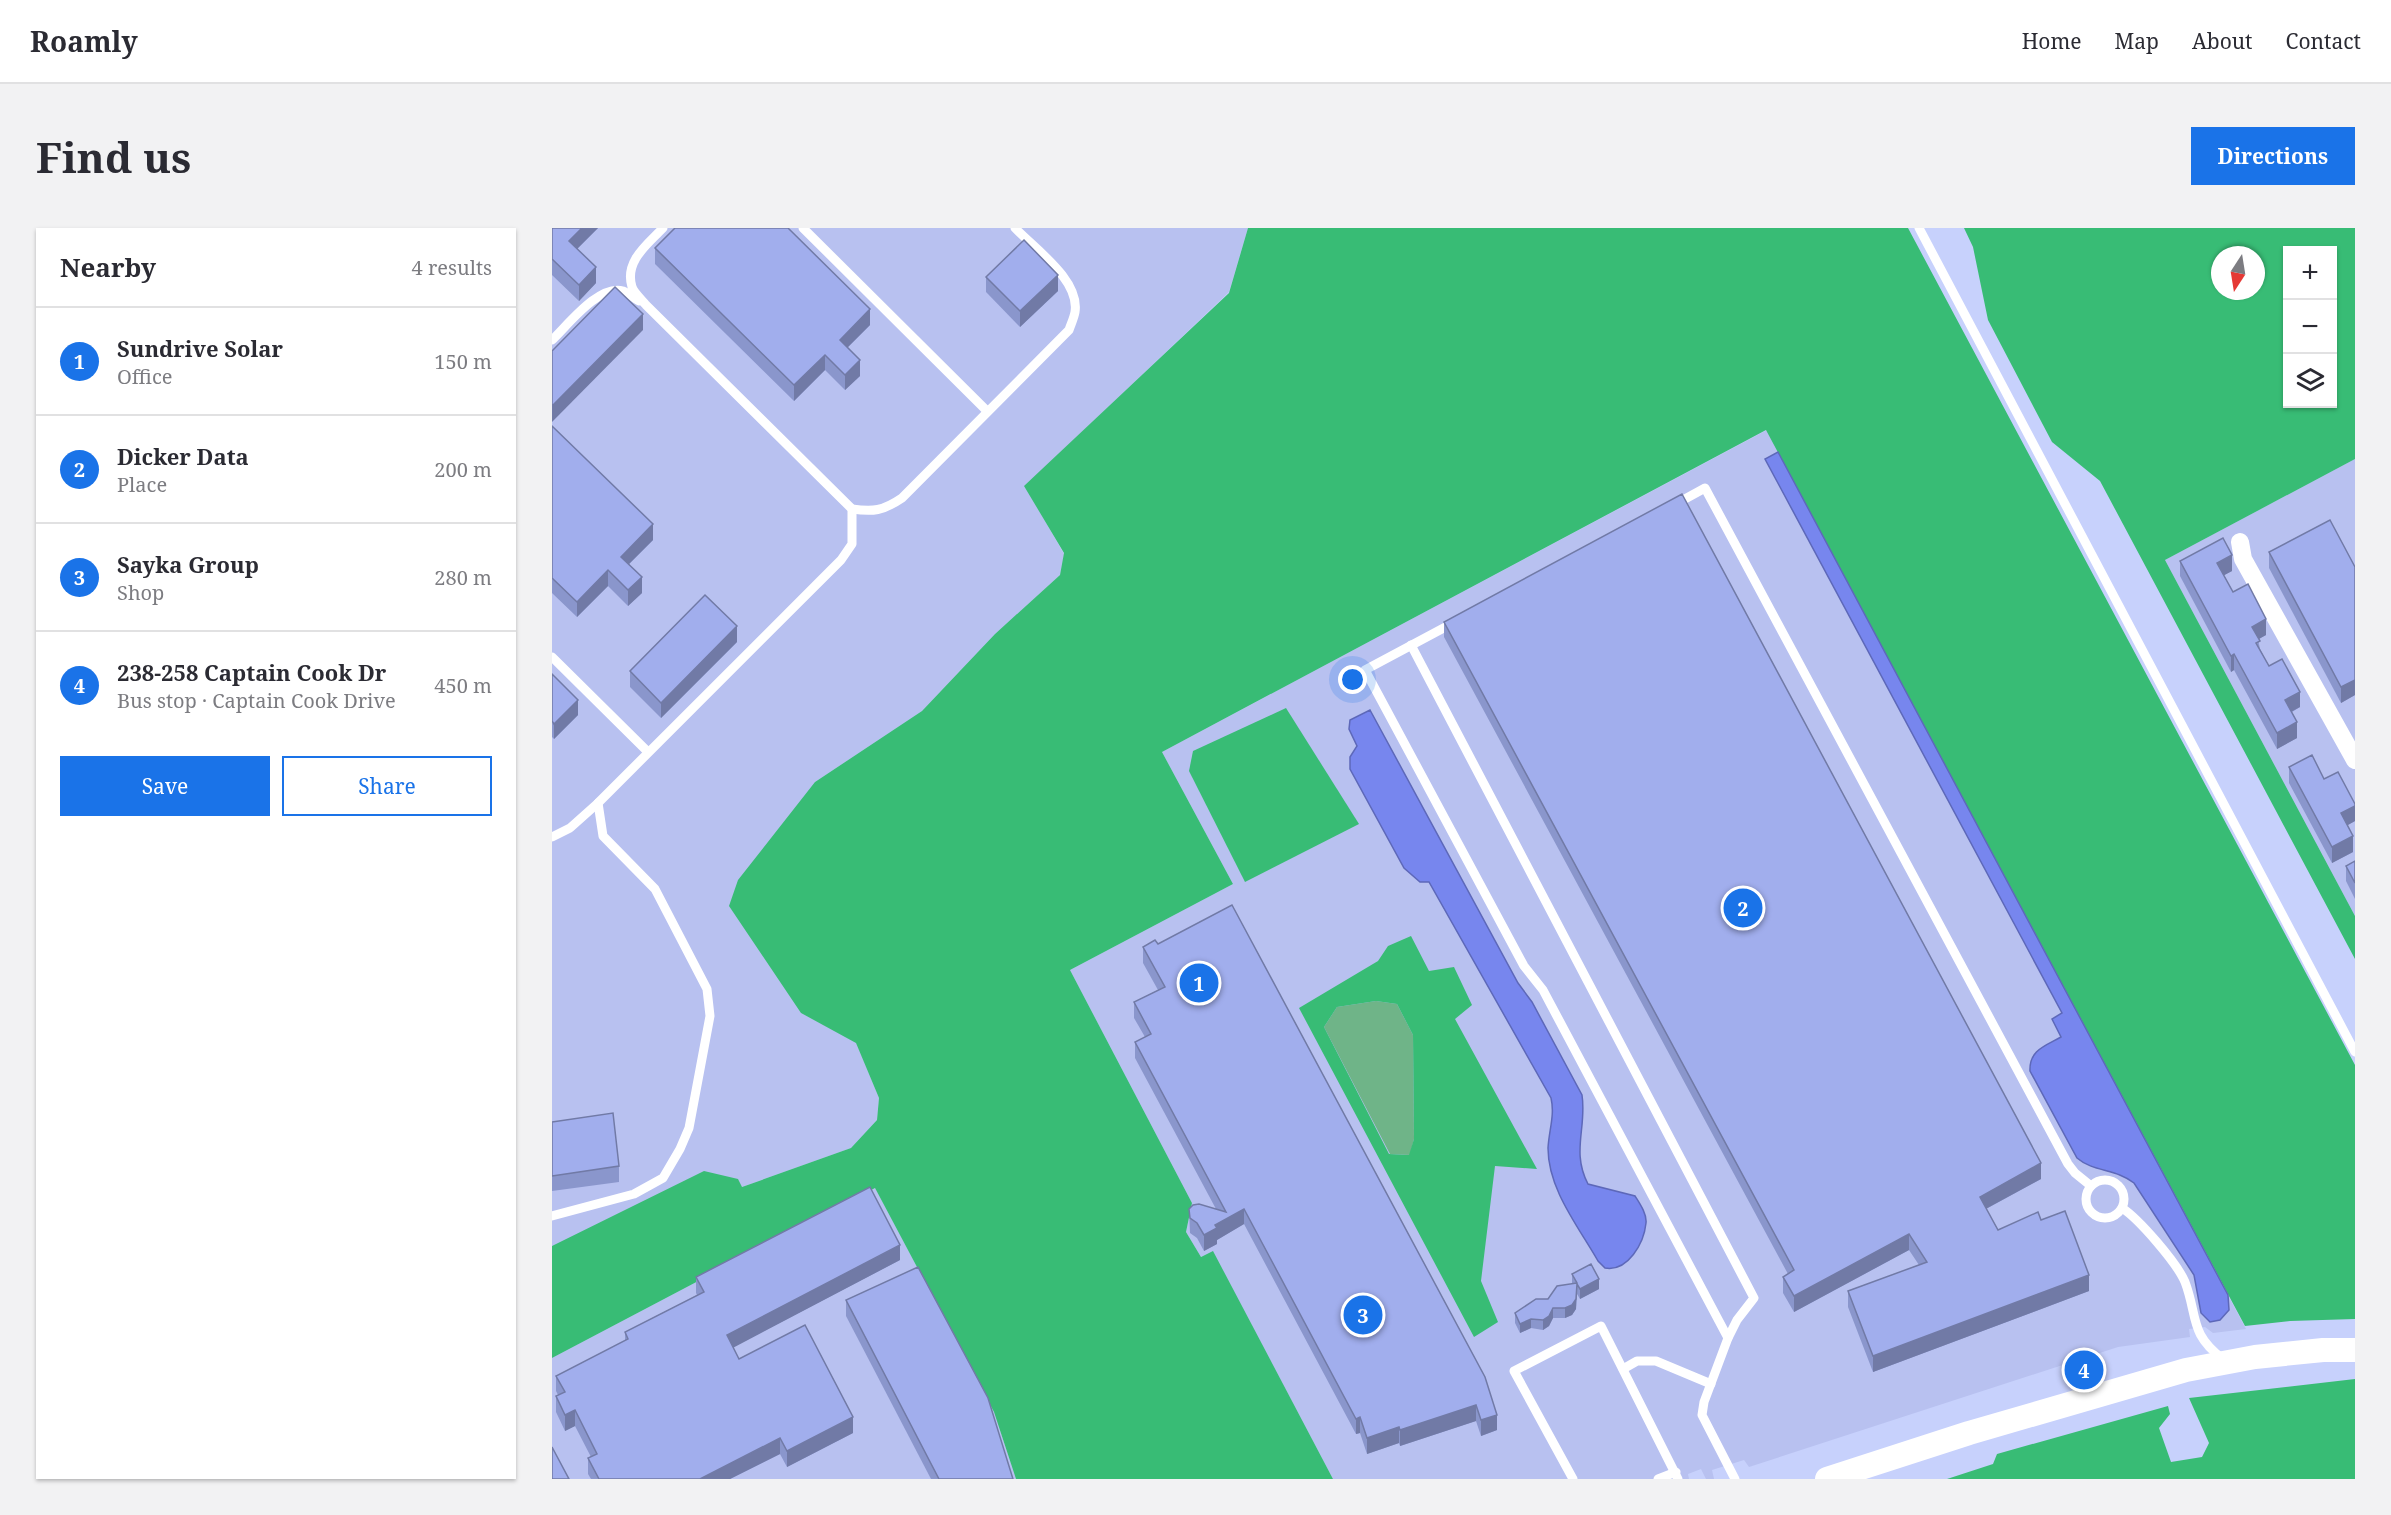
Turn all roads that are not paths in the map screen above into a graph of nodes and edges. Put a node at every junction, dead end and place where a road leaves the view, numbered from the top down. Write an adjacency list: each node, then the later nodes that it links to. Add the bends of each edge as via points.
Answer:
1 (663, 228): 5 (lane, via 635,257 631,270 632,288)
2 (803, 228): 7 (lane)
3 (1015, 228): 7 (lane, via 1070,283 1075,312 1069,330)
4 (1919, 228): 19 (lane)
5 (646, 305): 6 (lane, via 623,291 609,291 595,298); 8 (lane)
6 (552, 340)
7 (987, 411): 8 (lane, via 895,503 869,512)
8 (852, 509): 15 (lane, via 852,544 841,560)
9 (1661, 512): 20 (lane, via 1705,488 2068,1164)
10 (2240, 542): 14 (street, via 2253,578)
11 (1463, 618): 12 (lane)
12 (1411, 645): 23 (lane, via 1754,1298); 23 (lane, via 1365,670 1524,966 1543,990)
13 (552, 657): 15 (lane)
14 (2350, 737): 16 (street)
15 (648, 751): 17 (lane)
16 (2355, 760)
17 (598, 803): 18 (lane, via 570,828); 22 (lane, via 603,836 655,889 707,989 710,1016 689,1128 663,1178 634,1194)
18 (552, 837)
19 (2355, 1052)
20 (2091, 1186): 21 (lane, via 2106,1180 2116,1184 2124,1198); 21 (lane, via 2086,1202 2096,1216 2113,1216)
21 (2122, 1208): 25 (lane, via 2157,1244 2184,1280 2202,1338)
22 (552, 1216)
23 (1728, 1338): 27 (lane)
24 (2355, 1350): 25 (main road)
25 (2227, 1362): 32 (main road, via 2175,1373 1969,1433)
26 (1623, 1369): 27 (lane, via 1638,1361 1656,1362); 28 (lane); 29 (lane, via 1600,1326 1515,1371)
27 (1711, 1384): 31 (lane, via 1702,1415)
28 (1677, 1475): 30 (lane)
29 (1573, 1479)
30 (1658, 1479)
31 (1735, 1479)
32 (1827, 1479)

